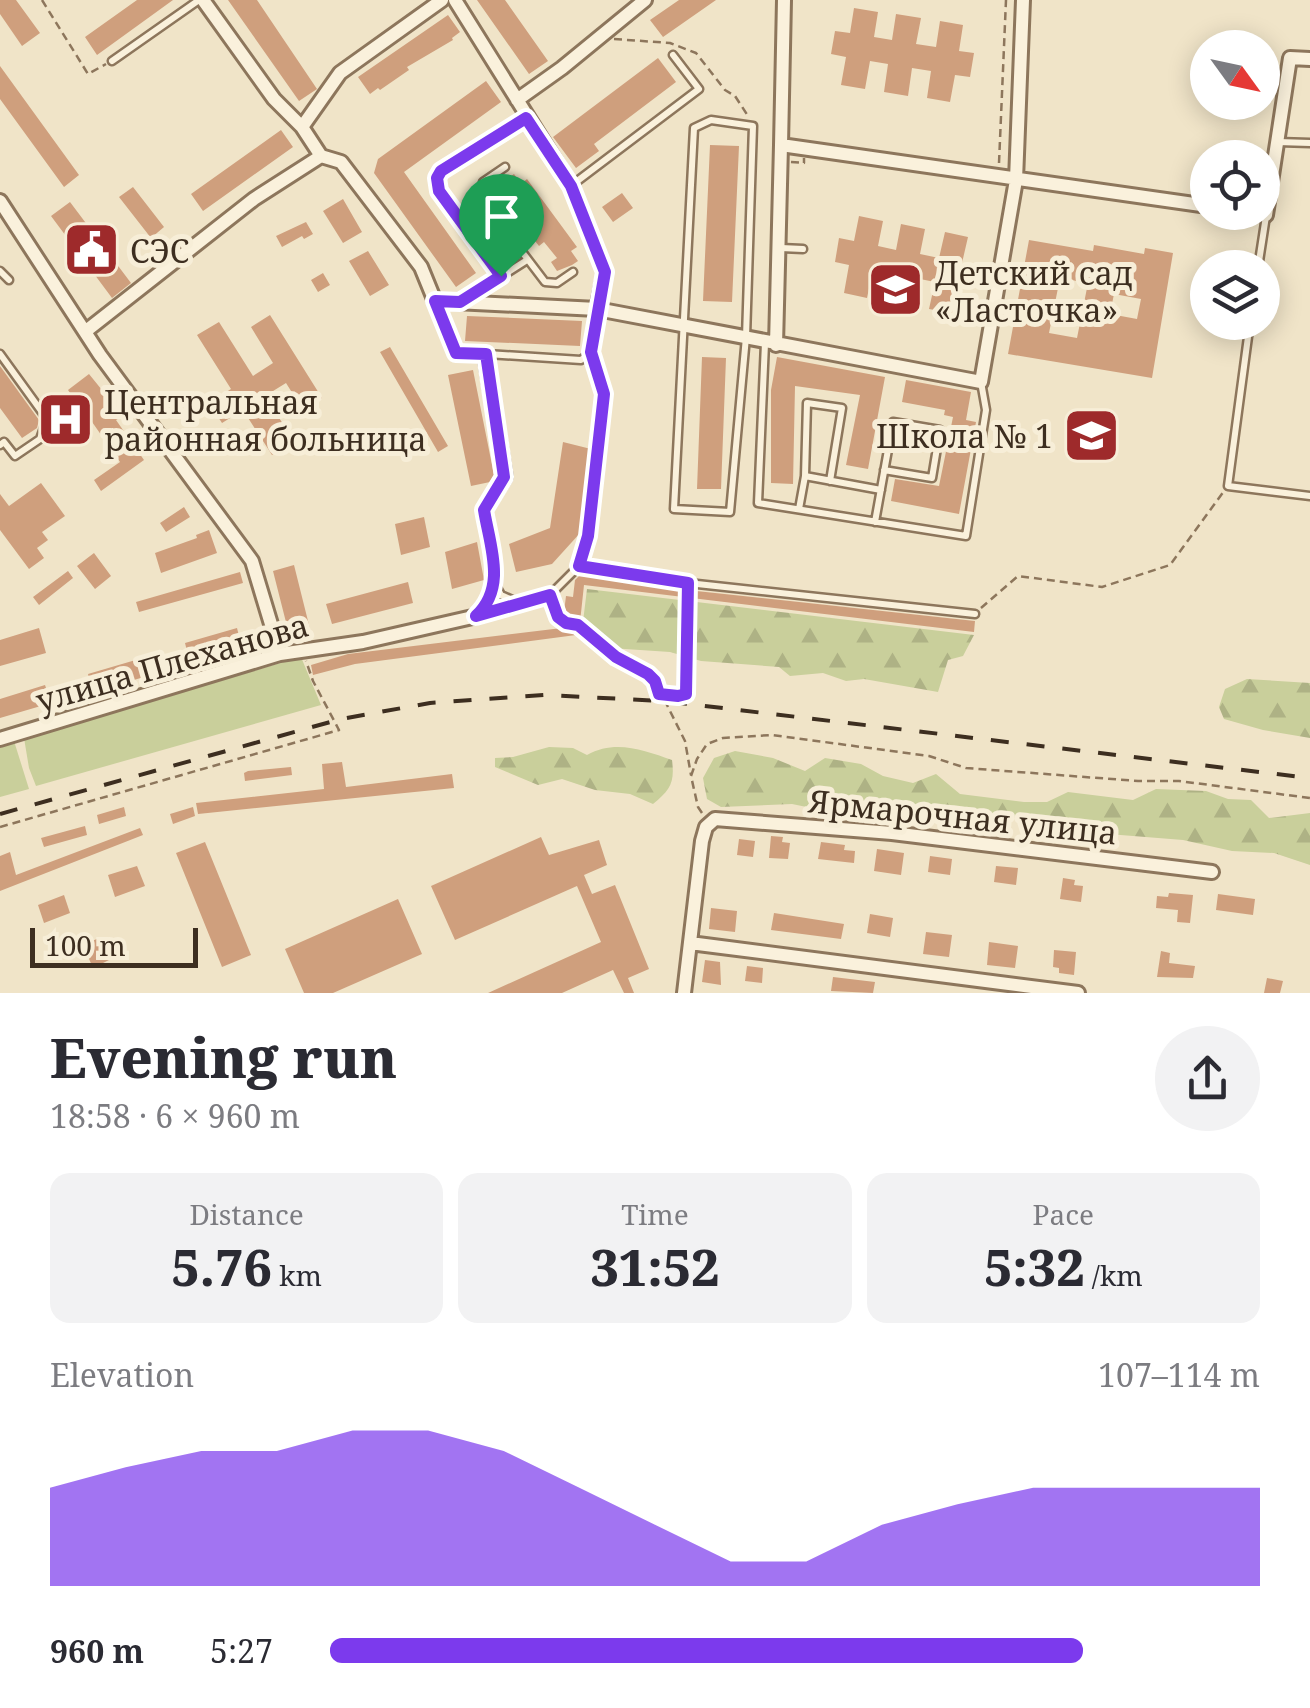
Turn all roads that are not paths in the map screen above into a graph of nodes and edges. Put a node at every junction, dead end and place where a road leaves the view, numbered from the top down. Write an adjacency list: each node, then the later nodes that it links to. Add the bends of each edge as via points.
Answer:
1 (201, 0): 9 (lane); 12 (street)
2 (442, 0): 12 (street, via 340,73)
3 (454, 0): 10 (street)
4 (645, 0): 10 (street)
5 (784, 0): 16 (street)
6 (1023, 0): 19 (street)
7 (673, 54): 20 (lane, via 699,89)
8 (1310, 59): 13 (street, via 1290,58)
9 (112, 61)
10 (517, 100): 11 (street)
11 (526, 118): 20 (street); 28 (lane, via 437,178 439,191)
12 (302, 126): 17 (street)
13 (1276, 140)
14 (1280, 142): 15 (lane)
15 (1310, 142)
16 (781, 146): 19 (street); 23 (street)
17 (320, 156): 30 (street, via 348,168 421,268); 34 (street, via 254,199)
18 (506, 167): 25 (lane, via 484,182 481,198)
19 (1016, 180): 22 (street); 41 (street)
20 (571, 186): 32 (street, via 605,272)
21 (1, 203): 34 (street, улица Плеханова)
22 (1190, 204)
23 (781, 248): 24 (lane); 37 (street)
24 (803, 248)
25 (527, 260): 27 (lane, via 545,282); 28 (lane)
26 (0, 270): 29 (lane)
27 (573, 272)
28 (501, 276): 31 (lane)
29 (9, 280)
30 (435, 301): 31 (street); 40 (street, via 456,353)
31 (460, 302): 32 (street)
32 (598, 309): 33 (street); 38 (lane)
33 (684, 324): 35 (street); 35 (lane, via 674,509 730,512); 35 (lane, via 694,128 711,120 753,126)
34 (86, 331): 55 (street, улица Плеханова, via 256,568)
35 (746, 337): 37 (street)
36 (1248, 340): 47 (lane, via 1228,486)
37 (770, 343): 41 (street); 48 (lane, via 758,503)
38 (591, 352): 40 (lane, via 581,360); 50 (lane, via 604,394)
39 (0, 354): 42 (lane, via 47,419 40,439 14,456)
40 (486, 354): 51 (street, via 504,477 484,510)
41 (981, 382): 49 (lane, via 986,410 966,536)
42 (1, 441)
43 (884, 470): 43 (lane, via 932,478 940,430 893,422); 46 (lane)
44 (805, 476): 45 (lane); 45 (lane, via 808,404 842,408); 48 (lane)
45 (830, 481): 46 (lane)
46 (880, 490): 49 (lane)
47 (1310, 496)
48 (799, 510): 49 (lane)
49 (875, 522)
50 (579, 566): 52 (lane, via 550,595); 53 (lane)
51 (496, 586): 52 (lane); 54 (street)
52 (520, 604): 54 (lane)
53 (975, 614)
54 (476, 616): 55 (street, улица Плеханова)
55 (280, 654): 56 (street, улица Плеханова)
56 (0, 739)
57 (1212, 872): 58 (street, Ярмарочная улица, via 722,817 710,822 702,841)
58 (690, 943): 59 (street); 60 (street)
59 (684, 993)
60 (1078, 993)

